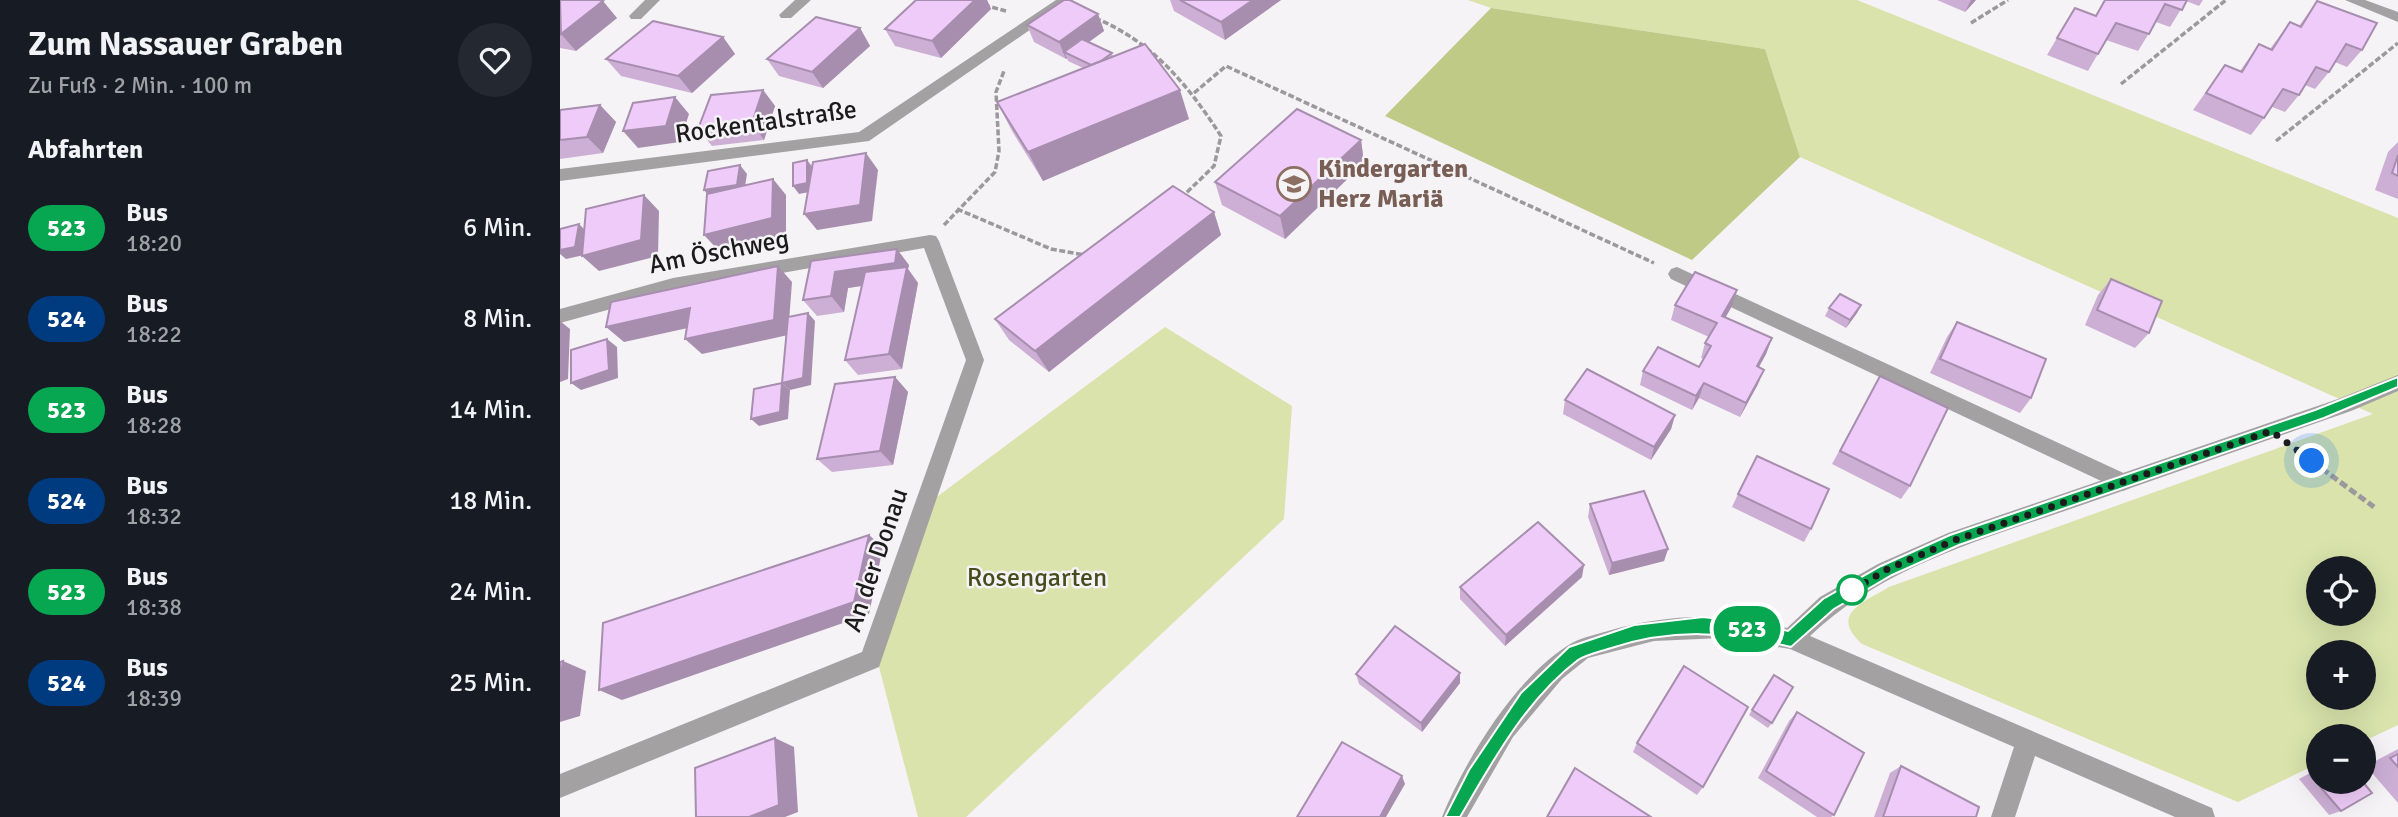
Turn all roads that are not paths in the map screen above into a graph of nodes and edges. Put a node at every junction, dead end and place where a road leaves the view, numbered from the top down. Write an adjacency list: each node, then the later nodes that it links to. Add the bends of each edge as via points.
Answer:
1 (653, 0): 6 (street)
2 (804, 0): 5 (street)
3 (2352, 0): 7 (street)
4 (1062, 3): 8 (street, Rockentalstraße, via 863,137)
5 (786, 15)
6 (636, 16)
7 (2398, 17)
8 (560, 175)
9 (930, 242): 11 (street, Am Öschweg, via 673,285); 16 (street, An der Donau, via 975,360 872,659)
10 (1677, 274): 13 (street)
11 (560, 316)
12 (2398, 383): 13 (street)
13 (2123, 482): 14 (street, via 1955,540 1886,570 1828,604)
14 (1791, 639): 15 (street); 17 (street, via 1703,624 1634,633 1575,653 1527,699 1475,776)
15 (2027, 743): 18 (street); 19 (street)
16 (560, 786)
17 (1454, 817)
18 (2003, 817)
19 (2203, 817)

